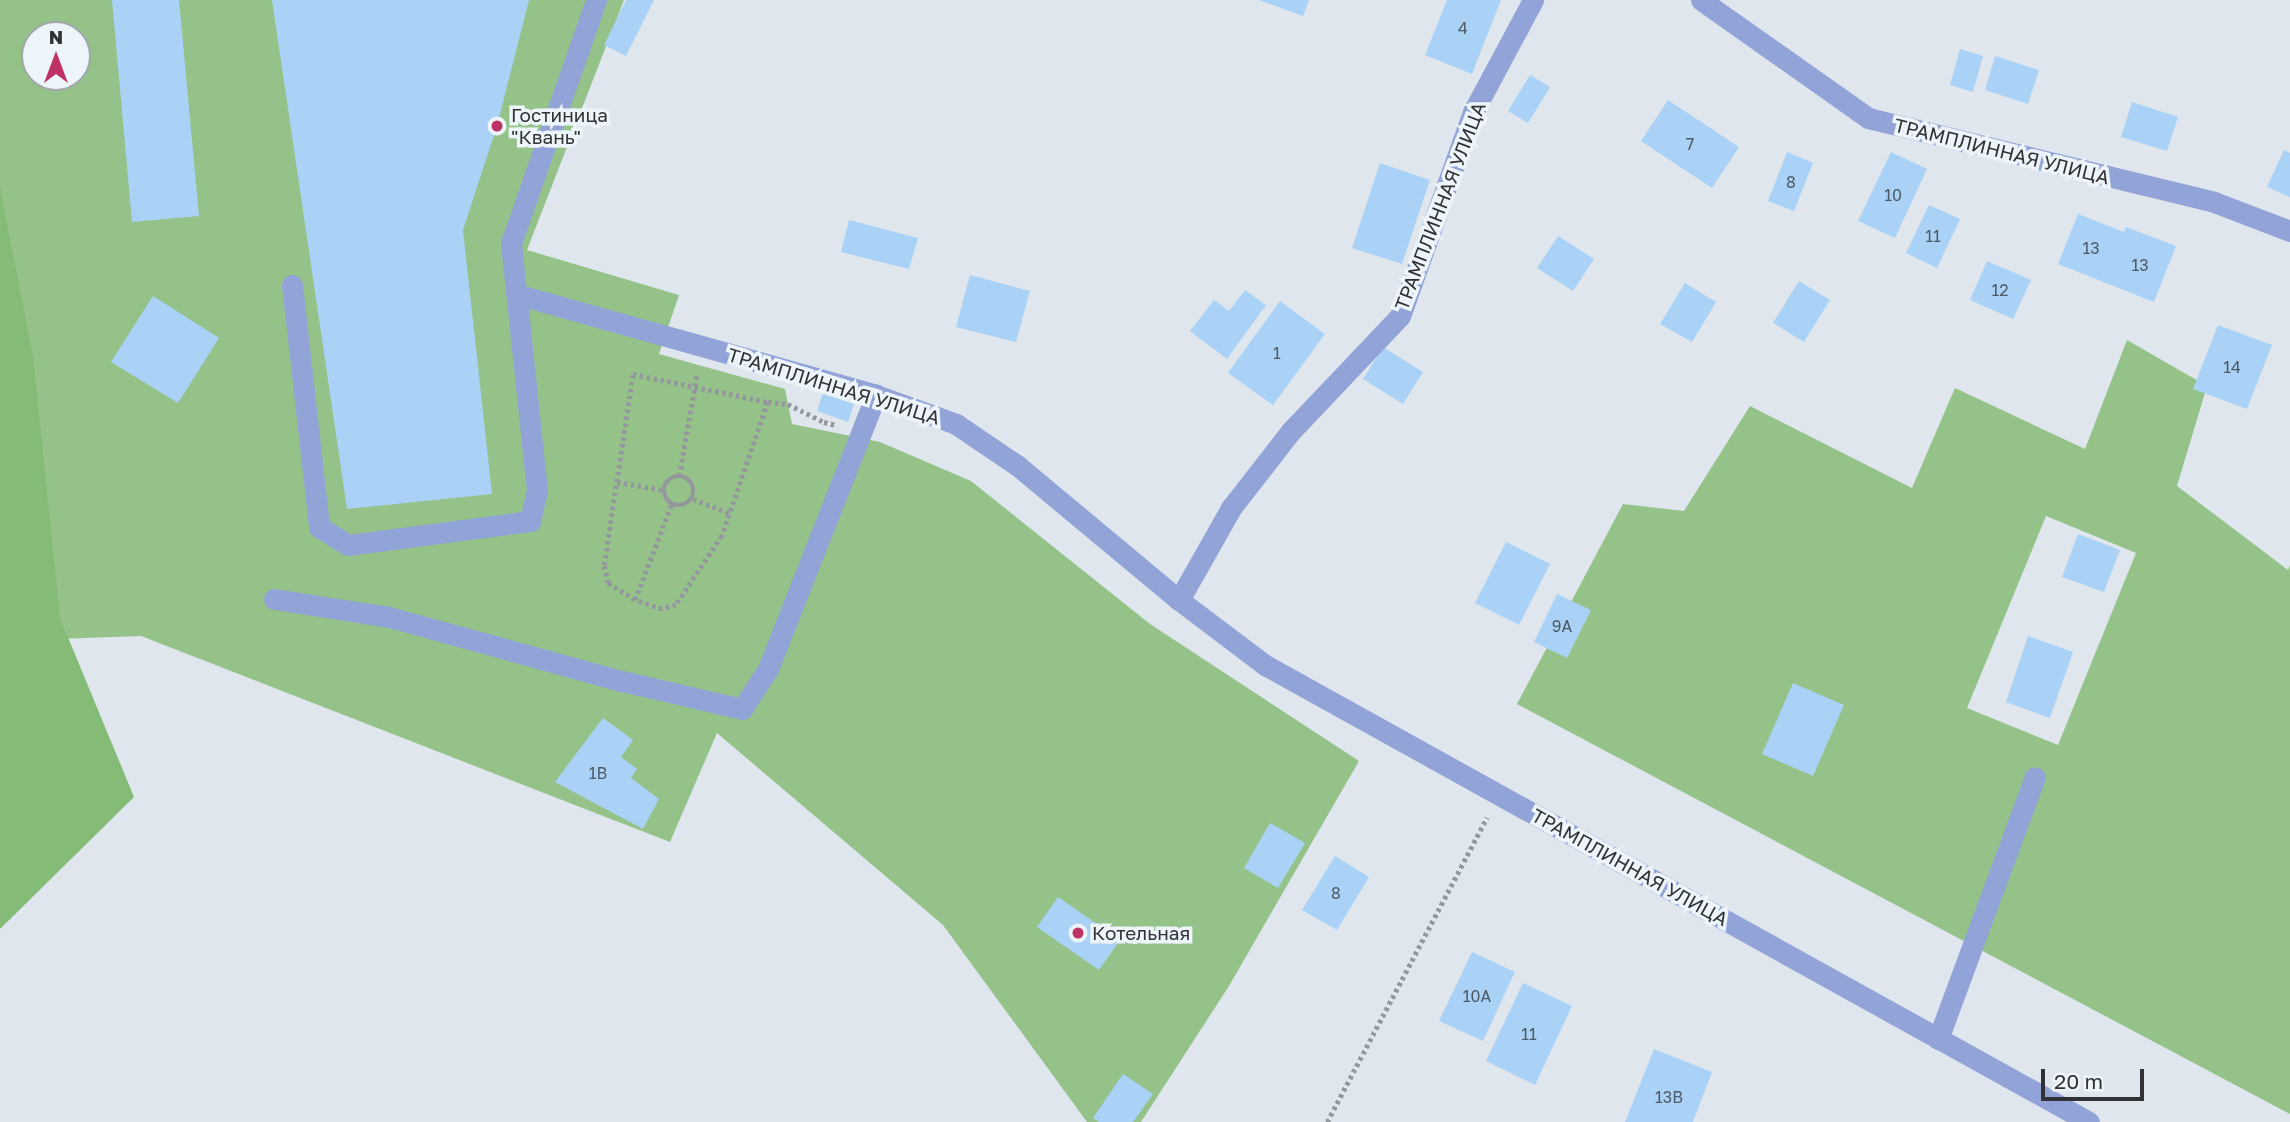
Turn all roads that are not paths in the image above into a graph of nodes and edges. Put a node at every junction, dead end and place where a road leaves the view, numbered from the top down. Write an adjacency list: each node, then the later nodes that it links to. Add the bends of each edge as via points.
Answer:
1 (596, 0): 6 (street, via 511,243)
2 (1533, 0): 9 (street, ТРАМПЛИННАЯ УЛИЦА, via 1473,113 1400,316 1292,431 1231,508)
3 (1701, 0): 4 (street, ТРАМПЛИННАЯ УЛИЦА, via 1868,118 2214,202)
4 (2290, 231)
5 (292, 285): 6 (street, via 319,527 348,545 530,522 537,491)
6 (519, 295): 7 (street, ТРАМПЛИННАЯ УЛИЦА)
7 (876, 395): 8 (street, via 768,669 742,709 389,617); 9 (street, ТРАМПЛИННАЯ УЛИЦА, via 956,424 998,452)
8 (274, 598)
9 (1179, 600): 11 (street, ТРАМПЛИННАЯ УЛИЦА, via 1265,664)
10 (2035, 777): 11 (street)
11 (1938, 1039): 12 (street, ТРАМПЛИННАЯ УЛИЦА)
12 (2089, 1122)

